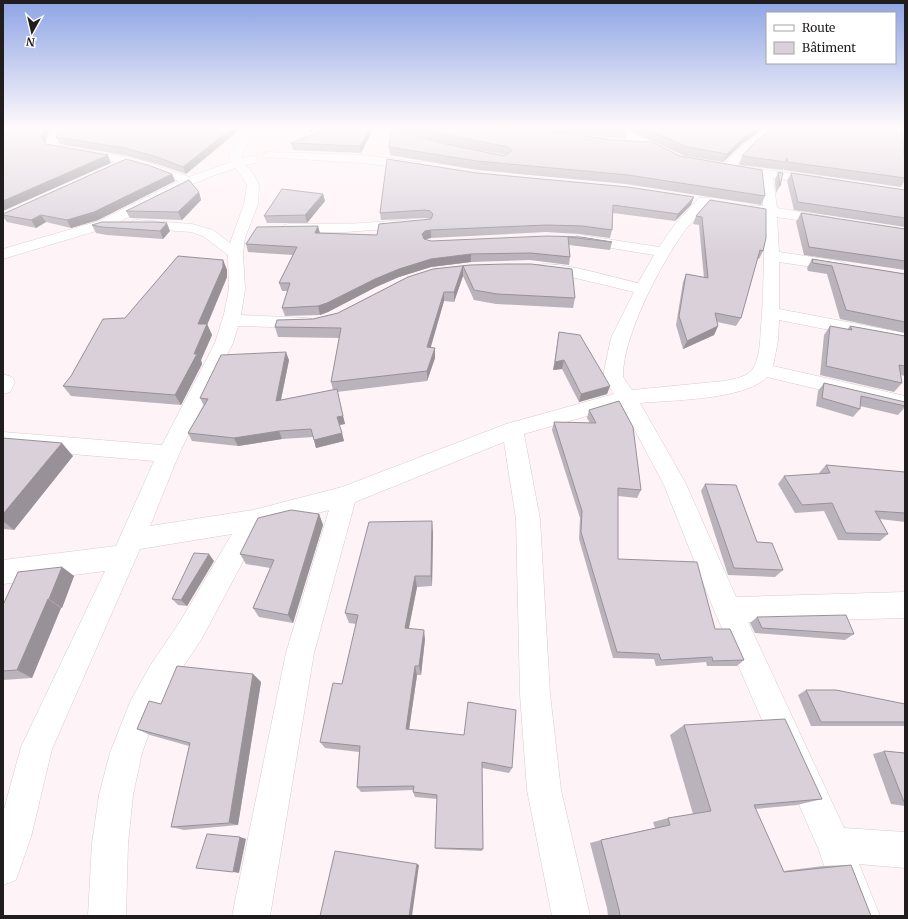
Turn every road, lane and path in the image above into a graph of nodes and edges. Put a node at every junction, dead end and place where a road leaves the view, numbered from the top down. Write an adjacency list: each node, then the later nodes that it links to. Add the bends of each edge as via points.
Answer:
1 (165, 171): 6 (street)
2 (216, 171): 6 (street)
3 (245, 171): 18 (street, via 252,185 249,229)
4 (746, 171): 5 (street)
5 (766, 174): 7 (street); 10 (street)
6 (189, 181): 11 (street)
7 (830, 181)
8 (703, 200): 16 (street)
9 (746, 207): 10 (street)
10 (770, 212): 13 (street); 19 (street)
11 (104, 224): 17 (street); 18 (street, via 192,228 208,233)
12 (418, 224): 14 (street)
13 (845, 224)
14 (278, 228)
15 (569, 238): 16 (street)
16 (663, 252): 22 (street)
17 (3, 254)
18 (235, 254): 24 (street, via 237,289)
19 (772, 256): 21 (street); 23 (street)
20 (530, 267): 22 (street, via 566,271)
21 (853, 268)
22 (642, 289): 30 (street, via 620,338 612,371 613,378)
23 (771, 313): 26 (street); 27 (street, via 767,359)
24 (231, 320): 25 (street, via 296,323); 34 (street, via 224,343)
25 (323, 321)
26 (905, 339)
27 (763, 370): 30 (street, via 754,378 735,386); 31 (street)
28 (3, 381): 29 (street)
29 (3, 387)
30 (627, 397): 32 (street); 40 (street, via 675,484)
31 (905, 403)
32 (513, 430): 35 (street); 46 (street, via 528,519 535,694 544,790)
33 (3, 440): 34 (street)
34 (168, 454): 37 (street)
35 (345, 496): 36 (street); 45 (street, via 300,653)
36 (253, 520): 37 (street); 44 (street, via 191,630 160,676 141,714 126,753 116,795 110,843)
37 (128, 548): 38 (street); 43 (street, via 37,747)
38 (3, 572)
39 (905, 605): 40 (street)
40 (728, 610): 41 (street)
41 (834, 845): 42 (street); 47 (street)
42 (905, 850)
43 (3, 867)
44 (106, 916)
45 (251, 916)
46 (571, 916)
47 (861, 916)

